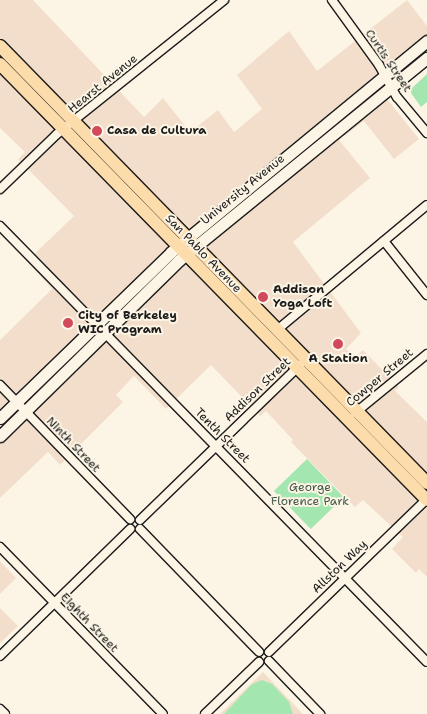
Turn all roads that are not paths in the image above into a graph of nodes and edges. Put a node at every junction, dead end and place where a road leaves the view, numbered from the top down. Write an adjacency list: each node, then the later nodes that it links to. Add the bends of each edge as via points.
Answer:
1 (224, 0): 9 (street, Hearst Avenue)
2 (332, 0): 7 (street, Curtis Street)
3 (427, 41): 7 (main road, University Avenue)
4 (0, 46): 9 (main road, San Pablo Avenue)
5 (427, 58): 8 (main road, University Avenue)
6 (0, 64): 10 (main road, San Pablo Avenue)
7 (385, 75): 8 (street, Curtis Street); 16 (main road, University Avenue)
8 (392, 87): 11 (street, Curtis Street); 16 (main road, University Avenue)
9 (74, 121): 10 (street, Hearst Avenue); 16 (main road, San Pablo Avenue)
10 (64, 129): 12 (street, Hearst Avenue); 16 (main road, San Pablo Avenue)
11 (427, 133)
12 (0, 189)
13 (427, 205): 15 (street)
14 (0, 226): 18 (street, Tenth Street)
15 (384, 241): 17 (street); 19 (street)
16 (187, 246): 18 (main road, University Avenue); 19 (main road, San Pablo Avenue); 20 (main road, University Avenue); 22 (main road, San Pablo Avenue)
17 (427, 294)
18 (96, 323): 20 (street, Tenth Street); 24 (main road, University Avenue)
19 (277, 330): 22 (main road, San Pablo Avenue)
20 (106, 333): 25 (main road, University Avenue); 29 (street, Tenth Street)
21 (427, 354): 26 (street, Cowper Street)
22 (301, 363): 26 (main road, San Pablo Avenue); 29 (street, Addison Street)
23 (0, 385): 24 (street, Ninth Street)
24 (16, 402): 25 (street, Ninth Street); 27 (main road, University Avenue)
25 (25, 412): 28 (main road, University Avenue); 32 (street, Ninth Street)
26 (352, 415): 30 (main road, San Pablo Avenue); 31 (main road, San Pablo Avenue)
27 (0, 418)
28 (0, 436)
29 (216, 446): 33 (street, Addison Street); 37 (street, Tenth Street)
30 (427, 483)
31 (427, 500): 37 (street, Allston Way)
32 (130, 519): 33 (street); 35 (street)
33 (140, 520): 34 (street)
34 (140, 529): 35 (street); 39 (street)
35 (130, 530): 38 (street)
36 (0, 547): 38 (street, Eighth Street)
37 (345, 578): 40 (street, Allston Way); 44 (street, Tenth Street)
38 (54, 603): 41 (street); 47 (street, Eighth Street)
39 (259, 652): 40 (street); 43 (street)
40 (269, 652): 42 (street)
41 (0, 656)
42 (269, 661): 43 (street); 49 (street)
43 (259, 662): 48 (street)
44 (427, 662)
45 (0, 709): 46 (street)
46 (5, 714)
47 (162, 714)
48 (206, 714)
49 (320, 714)

